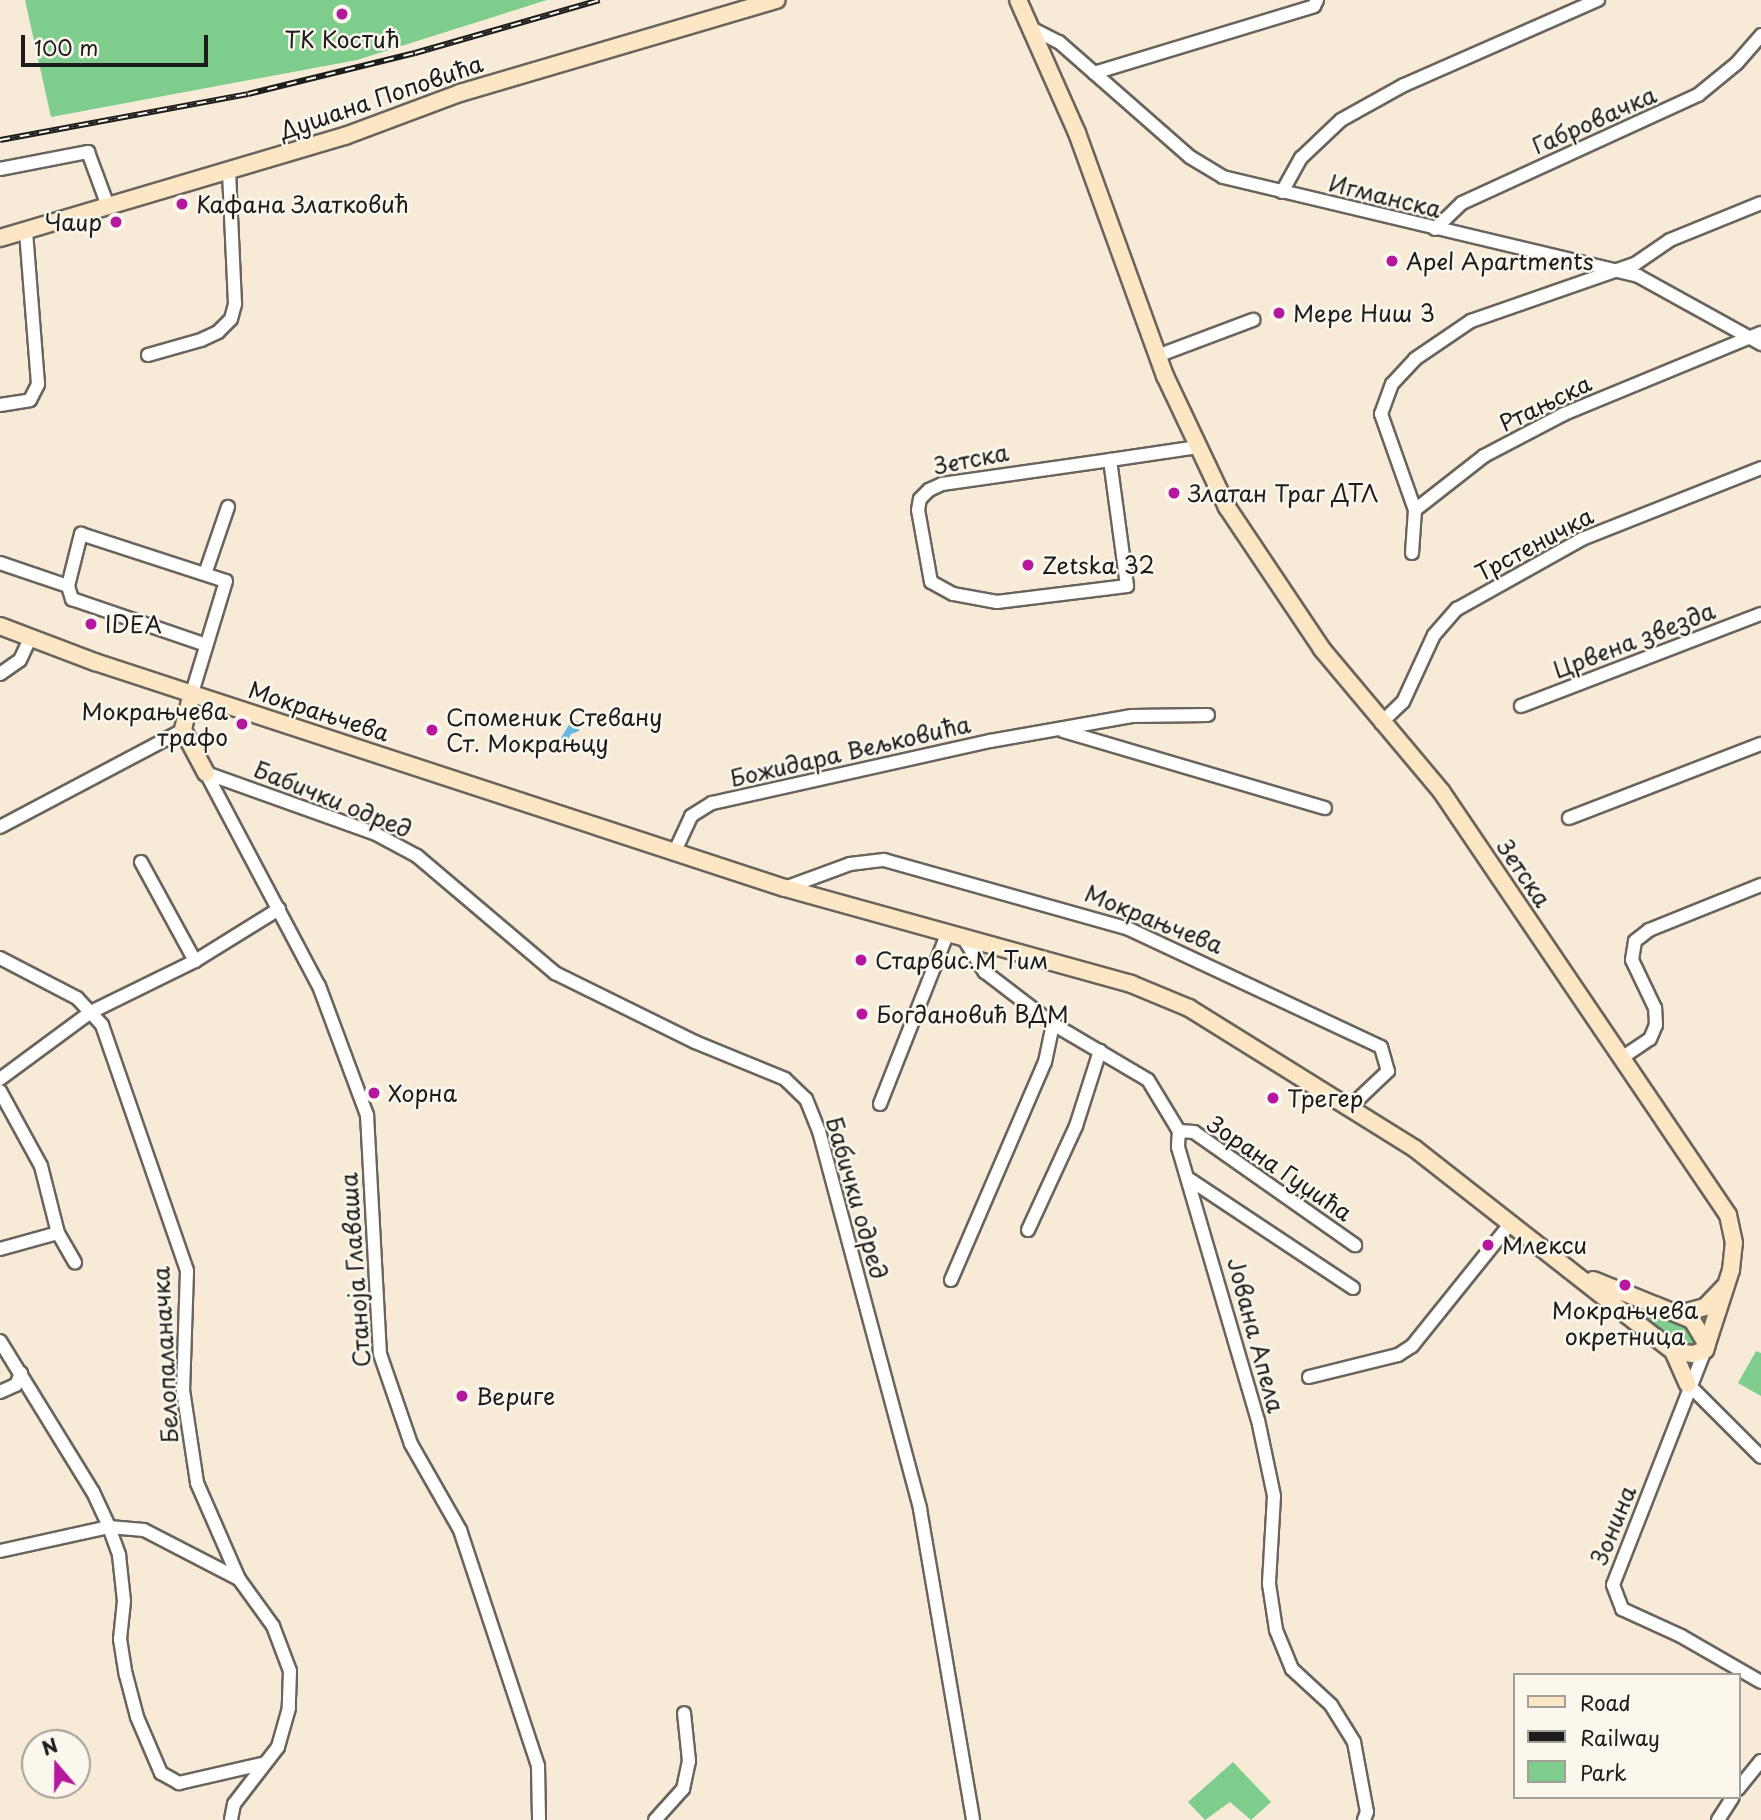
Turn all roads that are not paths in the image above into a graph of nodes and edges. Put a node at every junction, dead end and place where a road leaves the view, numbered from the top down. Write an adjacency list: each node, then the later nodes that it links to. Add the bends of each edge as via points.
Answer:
1 (777, 0): 9 (street, Душана Поповића, via 460,93 345,136)
2 (1018, 0): 5 (street, Зетска)
3 (1317, 0): 7 (street, via 1314,6)
4 (1594, 1): 10 (street, via 1404,85 1341,120 1301,158)
5 (1031, 28): 7 (street, Игманска, via 1059,42); 22 (street, Зетска, via 1077,133)
6 (1761, 35): 13 (street, Габровачка, via 1737,63 1698,94 1462,203)
7 (1094, 73): 10 (street, Игманска, via 1208,169)
8 (0, 169): 12 (street, via 88,152)
9 (229, 171): 12 (street, Душана Поповића); 21 (street, via 235,304 230,319 201,340)
10 (1282, 192): 13 (street, Игманска)
11 (1761, 203): 16 (street, via 1670,240)
12 (108, 206): 14 (street, Душана Поповића)
13 (1436, 229): 16 (street, Игманска)
14 (26, 230): 15 (street, Душана Поповића); 23 (street, via 38,384 30,400)
15 (0, 238)
16 (1615, 272): 19 (street, Игманска, via 1665,288); 28 (street, via 1579,280 1471,321 1415,359 1392,384 1382,403 1383,424)
17 (1253, 320): 22 (street)
18 (1761, 333): 19 (street, Ртањска)
19 (1745, 338): 20 (street, Игманска); 28 (street, Ртањска, via 1552,420 1484,456)
20 (1761, 344)
21 (148, 355)
22 (1157, 356): 24 (street, Зетска)
23 (0, 405)
24 (1198, 447): 25 (street, Зетска); 41 (street, Зетска, via 1258,557)
25 (1110, 460): 25 (street, Зетска, via 942,484 929,490 920,499 918,510 931,582 953,594 997,602 1127,586)
26 (1761, 468): 41 (street, Трстеничка, via 1582,539 1457,609 1434,635 1403,702)
27 (228, 507): 31 (street)
28 (1415, 510): 29 (street)
29 (1412, 553)
30 (0, 563): 32 (street)
31 (205, 574): 32 (street, via 81,534); 36 (street, via 226,581)
32 (68, 586): 36 (street, via 72,600)
33 (1761, 614): 39 (street, Црвена звезда)
34 (0, 626): 35 (street, Мокрањчева)
35 (31, 636): 37 (street, via 20,660); 38 (street, Мокрањчева, via 94,663)
36 (206, 645): 38 (street)
37 (0, 674)
38 (192, 693): 43 (street); 49 (street, Мокрањчева)
39 (1521, 706)
40 (1208, 715): 42 (street, Божидара Вељковића, via 1132,716)
41 (1381, 723): 61 (street, Зетска, via 1441,791)
42 (1060, 729): 46 (street, Божидара Вељковића); 49 (street, Божидара Вељковића, via 702,806 691,816)
43 (183, 730): 45 (street, Станоја Главаша); 48 (street)
44 (1761, 744): 47 (street)
45 (206, 773): 53 (street, Станоја Главаша); 99 (street, Бабички одред, via 376,834 417,856 555,973 695,1042 785,1079 806,1099 819,1132 920,1509)
46 (1325, 808)
47 (1569, 818)
48 (0, 827)
49 (676, 850): 52 (street, Мокрањчева)
50 (141, 862): 57 (street)
51 (1761, 885): 61 (street, via 1649,930 1635,941 1632,960 1655,1008 1656,1025 1650,1039)
52 (785, 888): 54 (street, Мокрањчева); 65 (street, Мокрањчева, via 850,864 884,860 1129,929 1381,1047 1388,1070)
53 (279, 909): 57 (street); 97 (street, Станоја Главаша, via 319,986 368,1115 380,1354 411,1444 460,1530 538,1766)
54 (947, 935): 55 (street, Мокрањчева); 64 (street)
55 (964, 940): 59 (street, Јована Апела, via 985,972); 65 (street, Мокрањчева, via 1131,984 1189,1009)
56 (0, 958): 58 (street, Белопаланачка, via 77,998)
57 (195, 961): 58 (street)
58 (91, 1012): 62 (street); 89 (street, Белопаланачка, via 110,1040 187,1271 183,1390 188,1434 197,1483)
59 (1053, 1024): 60 (street, Јована Апела); 75 (street, via 1045,1062)
60 (1100, 1051): 66 (street, Јована Апела, via 1148,1080); 69 (street, via 1076,1126)
61 (1623, 1057): 76 (street, Зетска, via 1728,1215 1734,1243)
62 (0, 1079)
63 (0, 1091): 70 (street, via 41,1166)
64 (880, 1104)
65 (1351, 1107): 68 (street, Мокрањчева, via 1414,1148)
66 (1179, 1131): 67 (street, Јована Апела, via 1178,1147); 71 (street, Зорана Гуџића, via 1194,1132)
67 (1189, 1179): 77 (street); 100 (street, Јована Апела, via 1258,1420 1274,1496 1269,1584 1276,1630 1292,1668 1331,1705 1354,1742 1367,1812)
68 (1511, 1223): 74 (street, Мокрањчева); 83 (street, via 1412,1346 1382,1360)
69 (1028, 1230)
70 (58, 1233): 72 (street); 73 (street)
71 (1355, 1245)
72 (0, 1249)
73 (75, 1264)
74 (1578, 1274): 78 (street, Мокрањчева); 81 (street, Мокрањчева)
75 (951, 1280)
76 (1729, 1281): 78 (street, via 1704,1307); 80 (street, Зетска)
77 (1353, 1288)
78 (1679, 1314): 80 (street, Мокрањчева, via 1698,1324)
79 (0, 1341): 82 (street)
80 (1706, 1347): 81 (street, via 1686,1354); 84 (street, Зонина)
81 (1673, 1351): 84 (street)
82 (21, 1373): 85 (street, via 16,1385); 87 (street)
83 (1308, 1377)
84 (1688, 1384): 86 (street); 90 (street, Зонина, via 1635,1532 1615,1572 1615,1597 1622,1609 1681,1636)
85 (0, 1392)
86 (1761, 1457)
87 (109, 1527): 88 (street); 89 (street, via 144,1530); 93 (street, via 119,1555 124,1601 120,1639 126,1675 137,1717 161,1773 179,1783)
88 (0, 1551)
89 (239, 1578): 93 (street, Белопаланачка, via 273,1626 290,1671 289,1708 278,1747)
90 (1761, 1682)
91 (684, 1713): 98 (street, via 689,1761 683,1789)
92 (1761, 1762): 94 (street)
93 (262, 1764): 96 (street, Белопаланачка, via 234,1804)
94 (1740, 1787)
95 (1732, 1799): 101 (street)
96 (231, 1820)
97 (539, 1820)
98 (655, 1820)
99 (973, 1820)
100 (1364, 1820)
101 (1718, 1820)

